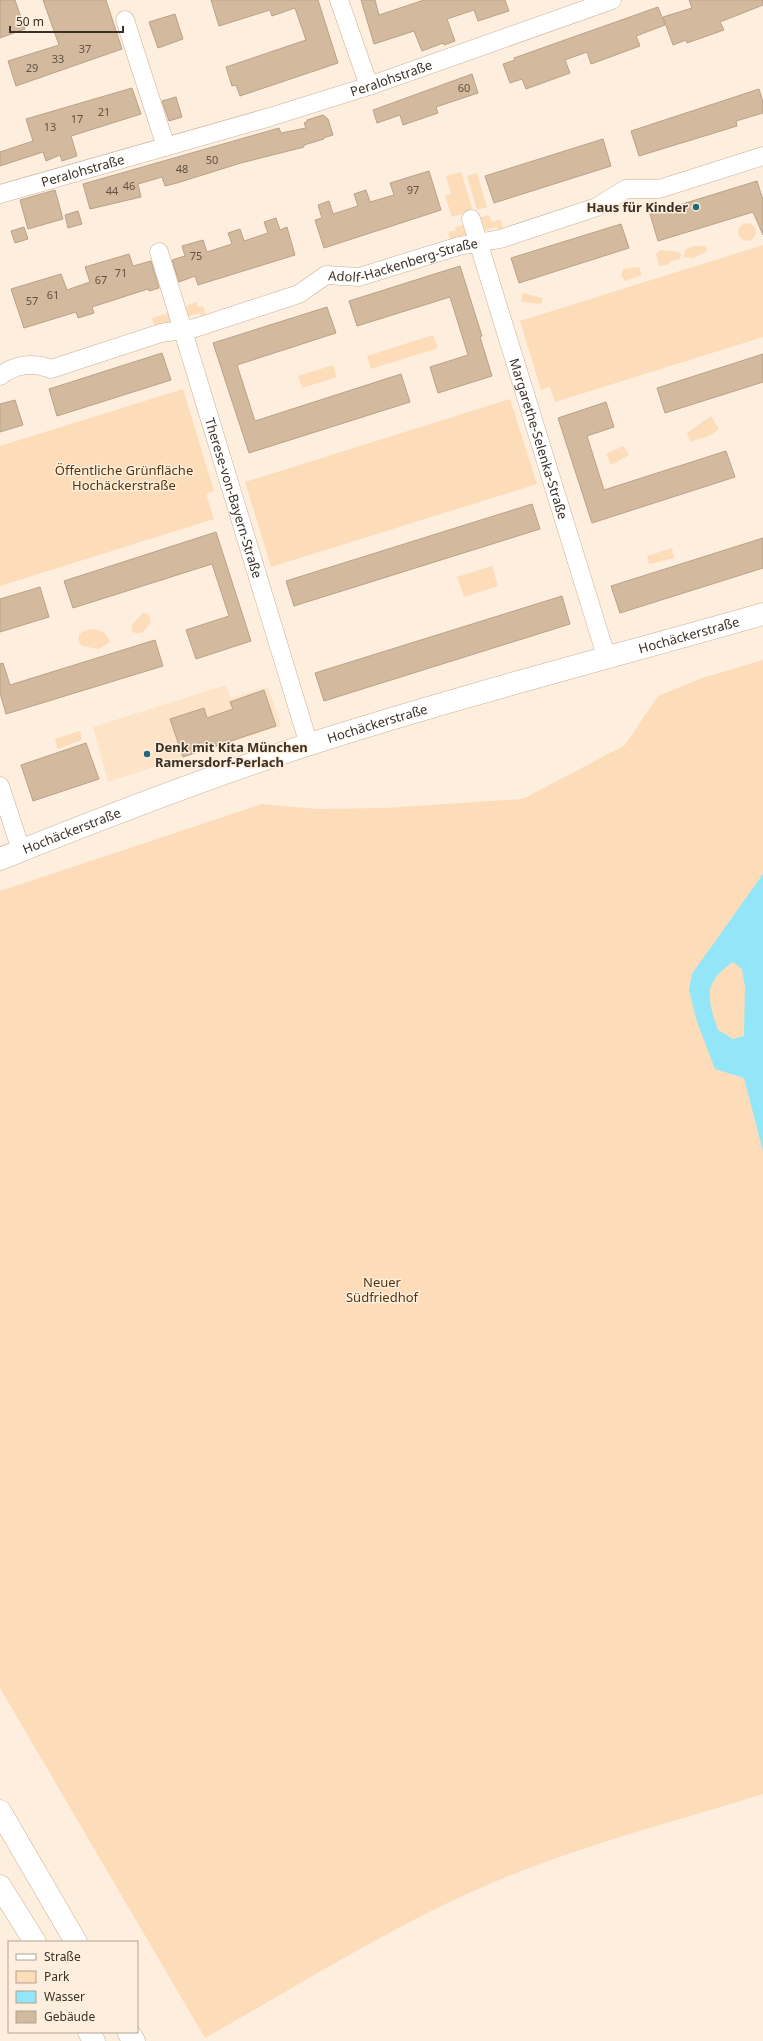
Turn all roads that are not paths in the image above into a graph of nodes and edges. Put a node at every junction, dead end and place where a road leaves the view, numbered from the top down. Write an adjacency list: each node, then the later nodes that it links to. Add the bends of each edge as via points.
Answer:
1 (339, 0): 4 (street)
2 (612, 0): 4 (street, Peralohstraße)
3 (125, 20): 5 (street)
4 (369, 86): 5 (street, Peralohstraße)
5 (166, 147): 7 (street, Peralohstraße)
6 (763, 156): 9 (street, Adolf-Hackenberg-Straße, via 659,189 626,189 597,207 500,239)
7 (0, 194)
8 (471, 219): 9 (street, Margarethe-Selenka-Straße)
9 (478, 242): 11 (street, Adolf-Hackenberg-Straße, via 359,277 326,275 299,294 196,328); 14 (street, Margarethe-Selenka-Straße)
10 (159, 252): 11 (street, Therese-von-Bayern-Straße)
11 (182, 329): 12 (street, Adolf-Hackenberg-Straße, via 161,333 51,369 41,365 18,365); 15 (street, Therese-von-Bayern-Straße)
12 (0, 376)
13 (763, 614): 14 (main road, Hochäckerstraße)
14 (607, 659): 15 (main road, Hochäckerstraße, via 391,719)
15 (309, 745): 17 (main road, Hochäckerstraße, via 189,786)
16 (0, 786): 17 (street)
17 (21, 850): 18 (main road, Hochäckerstraße)
18 (0, 859)
19 (0, 1811): 22 (main road)
20 (0, 1886): 21 (main road)
21 (34, 1941)
22 (75, 1941)

